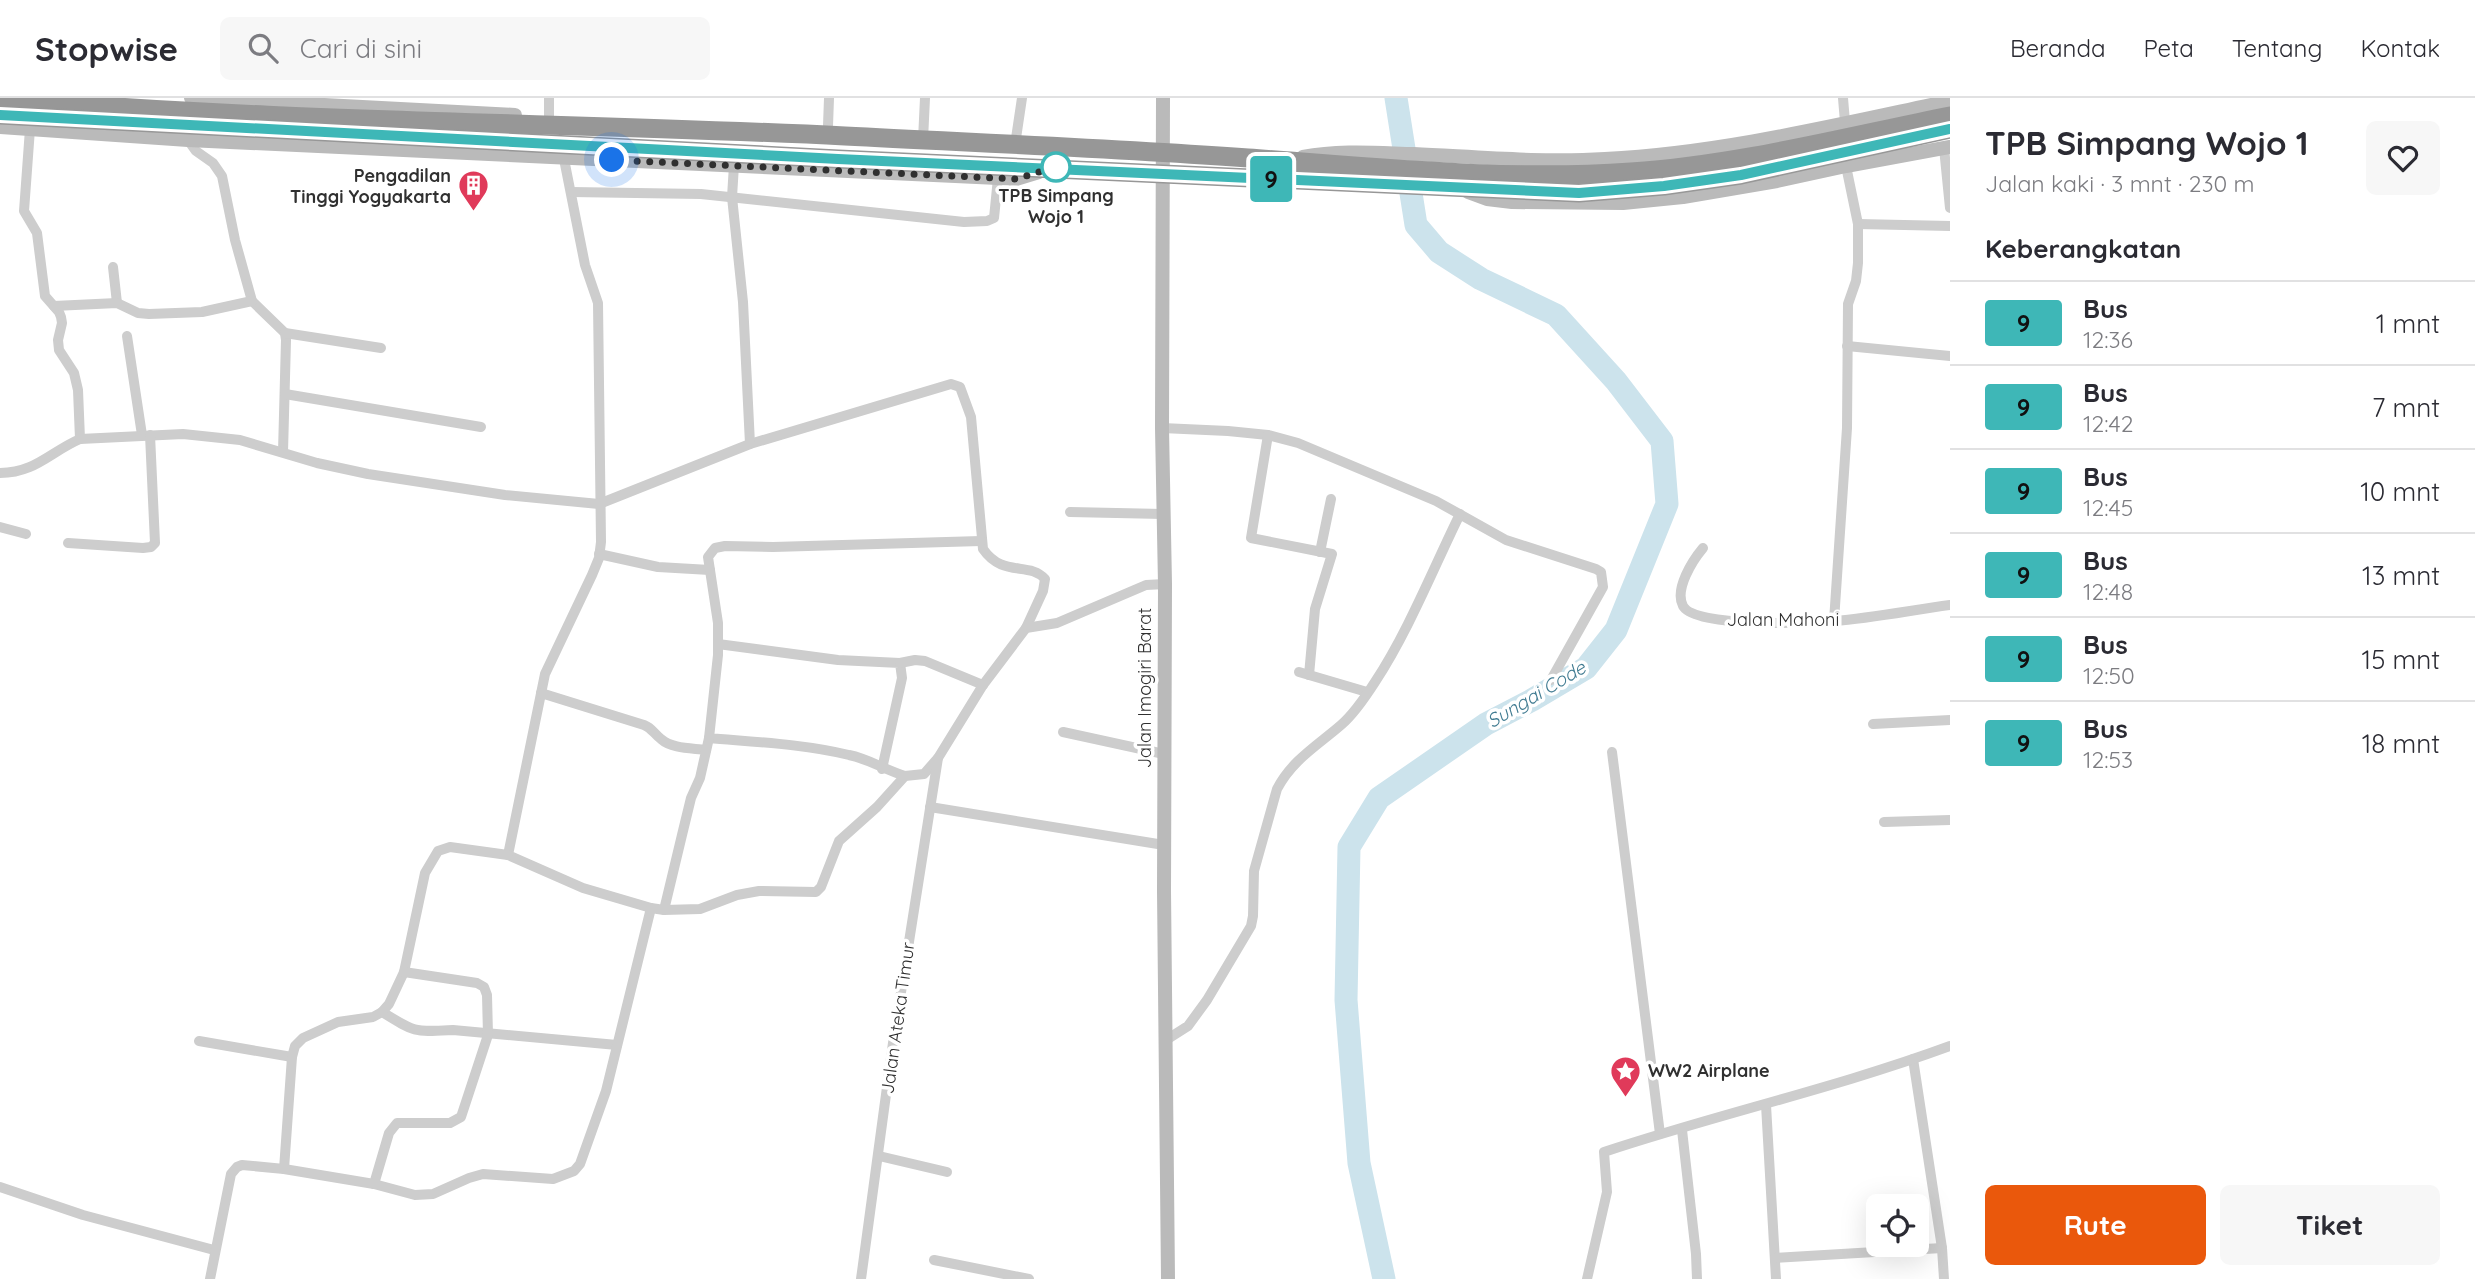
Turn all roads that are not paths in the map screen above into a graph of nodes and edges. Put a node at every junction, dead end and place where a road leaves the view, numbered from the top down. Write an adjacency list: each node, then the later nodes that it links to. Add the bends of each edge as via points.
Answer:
1 (191, 98): 18 (street)
2 (549, 98): 12 (street)
3 (829, 98): 17 (street)
4 (925, 98): 20 (street)
5 (1022, 98): 21 (street)
6 (1163, 98): 22 (street, Jalan Imogiri Barat)
7 (1843, 98): 13 (street)
8 (0, 99): 18 (highway)
9 (1950, 102): 14 (street)
10 (0, 116): 18 (highway)
11 (1950, 116): 14 (highway)
12 (549, 117): 17 (street); 18 (street)
13 (1846, 122): 14 (street); 30 (street, via 1718,148)
14 (1939, 126): 26 (street); 30 (highway, via 1633,172); 34 (street)
15 (0, 127): 16 (street)
16 (30, 129): 19 (street); 40 (street, via 24,211 37,233 45,296)
17 (832, 131): 18 (highway); 20 (highway); 24 (highway)
18 (488, 133): 19 (street); 23 (street); 24 (highway)
19 (188, 140): 38 (street, via 222,176)
20 (920, 140): 21 (highway)
21 (1015, 145): 22 (highway)
22 (1163, 152): 28 (highway); 29 (street, Jalan Imogiri Barat)
23 (564, 159): 25 (street); 32 (street)
24 (838, 159): 27 (highway)
25 (734, 165): 31 (street); 33 (street)
26 (1846, 166): 30 (street, via 1710,193 1623,203 1487,200); 35 (street)
27 (1054, 167): 29 (highway); 31 (street, via 1016,179)
28 (1363, 167): 29 (highway); 30 (highway); 30 (street)
29 (1163, 174): 48 (street, Jalan Imogiri Barat)
30 (1450, 176)
31 (998, 178): 33 (street, via 994,218 987,221 914,219)
32 (572, 192): 33 (street); 56 (street, via 585,265 598,303)
33 (732, 197): 52 (street)
34 (1950, 208)
35 (1858, 224): 36 (street); 43 (street, via 1858,271 1848,304)
36 (1950, 226)
37 (113, 267): 39 (street)
38 (252, 301): 39 (street, via 202,312 149,314); 41 (street)
39 (117, 303): 40 (street)
40 (54, 306): 51 (street, via 62,323 60,350 78,390)
41 (285, 333): 44 (street); 46 (street)
42 (127, 336): 49 (street)
43 (1847, 346): 45 (street); 70 (street, via 1847,428)
44 (381, 348)
45 (1950, 356)
46 (285, 394): 47 (street); 53 (street)
47 (481, 427)
48 (1162, 428): 50 (street); 58 (street, Jalan Imogiri Barat)
49 (146, 435): 51 (street); 53 (street, via 240,440); 63 (street, via 155,543 143,548)
50 (1268, 436): 59 (street, via 1298,443); 65 (street, via 1251,538)
51 (80, 439): 54 (street, via 27,470)
52 (750, 444): 56 (street); 62 (street, via 951,384 960,387 971,417)
53 (283, 452): 56 (street, via 368,474)
54 (0, 472)
55 (1331, 499): 65 (street)
56 (599, 504): 66 (street)
57 (1070, 512): 58 (street)
58 (1163, 514): 68 (street, Jalan Imogiri Barat)
59 (1460, 514): 74 (street, via 1506,540 1601,572 1603,587); 76 (street, via 1398,641)
60 (0, 527): 61 (street)
61 (26, 534)
62 (981, 541): 67 (street, via 725,546 711,551); 71 (street, via 993,561 1015,570 1035,570 1045,579)
63 (68, 543)
64 (1703, 548): 70 (street, Jalan Mahoni, via 1683,586 1683,606 1690,613 1753,623)
65 (1320, 552): 76 (street, via 1332,554 1315,609 1304,674)
66 (599, 554): 67 (street, via 658,567); 77 (street, via 545,674)
67 (710, 570): 72 (street)
68 (1165, 584): 71 (street, via 1146,585 1057,623); 83 (street, Jalan Imogiri Barat)
69 (1950, 605): 70 (street, Jalan Mahoni)
70 (1834, 621)
71 (1026, 628): 75 (street)
72 (718, 644): 73 (street, via 838,660); 81 (street)
73 (901, 663): 75 (street, via 925,661); 85 (street, via 902,678)
74 (1551, 680)
75 (984, 685): 84 (street)
76 (1367, 692): 97 (street, via 1343,723 1296,761 1283,778 1254,871 1251,926 1188,1026)
77 (541, 693): 81 (street, via 644,725 674,746); 91 (street)
78 (1950, 720): 79 (street)
79 (1873, 724)
80 (1063, 732): 83 (street)
81 (707, 744): 85 (street, via 835,751); 93 (street)
82 (1612, 751): 105 (street)
83 (1164, 754): 90 (street, Jalan Imogiri Barat)
84 (938, 758): 86 (street, via 924,774); 87 (street, Jalan Ateka Timur)
85 (882, 769): 86 (street)
86 (905, 776): 93 (street, via 839,841 817,892 759,891 700,909)
87 (930, 807): 90 (street); 106 (street, Jalan Ateka Timur)
88 (1950, 820): 89 (street)
89 (1884, 822)
90 (1164, 845): 97 (street, Jalan Imogiri Barat)
91 (508, 855): 92 (street, via 583,888); 94 (street, via 450,847 439,851 425,873)
92 (651, 908): 93 (street); 99 (street)
93 (664, 910)
94 (404, 972): 95 (street); 96 (street, via 484,987)
95 (382, 1012): 96 (street, via 419,1032); 101 (street, via 323,1027 303,1038)
96 (488, 1035): 99 (street); 109 (street, via 458,1121 397,1123 389,1133)
97 (1166, 1040): 118 (street, Jalan Imogiri Barat)
98 (199, 1041): 101 (street)
99 (617, 1045): 109 (street, via 606,1091 574,1171 553,1179 483,1174 433,1194 415,1195)
100 (1950, 1046): 102 (street)
101 (292, 1057): 107 (street)
102 (1913, 1059): 103 (street); 111 (street)
103 (1766, 1105): 104 (street); 113 (street)
104 (1682, 1130): 105 (street); 120 (street)
105 (1660, 1134): 119 (street, via 1604,1152 1607,1192)
106 (879, 1156): 108 (street); 116 (street, Jalan Ateka Timur)
107 (284, 1169): 109 (street); 112 (street, via 249,1164 237,1167 231,1174)
108 (947, 1172)
109 (374, 1184)
110 (0, 1187): 112 (street)
111 (1942, 1248): 113 (street); 122 (street)
112 (214, 1250): 115 (street)
113 (1775, 1258): 121 (street)
114 (934, 1260): 117 (street)
115 (211, 1279)
116 (861, 1279)
117 (1029, 1279)
118 (1168, 1279)
119 (1587, 1279)
120 (1697, 1279)
121 (1776, 1279)
122 (1944, 1279)

